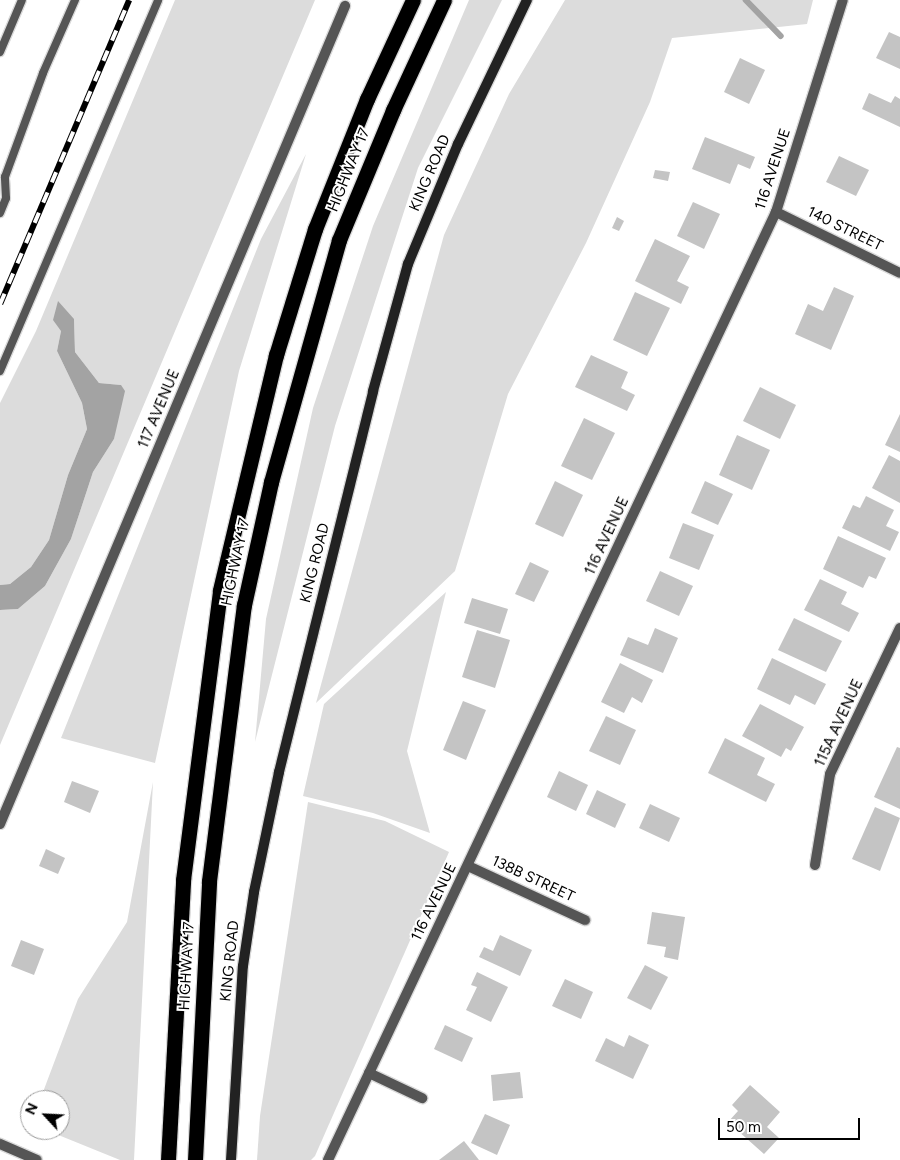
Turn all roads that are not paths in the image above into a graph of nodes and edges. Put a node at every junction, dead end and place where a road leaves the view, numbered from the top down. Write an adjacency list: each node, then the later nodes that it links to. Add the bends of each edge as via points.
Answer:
1 (22, 0): 9 (lane)
2 (75, 0): 11 (lane, via 43,73 6,177 6,198)
3 (158, 0): 13 (lane)
4 (413, 0): 23 (highway, HIGHWAY 17, via 367,99 315,229 276,355 220,590 183,880)
5 (444, 0): 24 (highway, HIGHWAY 17, via 393,110 339,240 271,482 244,605 209,882)
6 (527, 0): 25 (street, KING ROAD, via 470,117 408,264 373,390 279,772 254,892 243,966)
7 (843, 0): 10 (street, 116 AVENUE)
8 (345, 6): 15 (street, 117 AVENUE)
9 (0, 52)
10 (776, 212): 12 (street, 140 STREET); 17 (street, 116 AVENUE)
11 (0, 213)
12 (900, 273)
13 (0, 371)
14 (900, 628): 16 (street, 115A AVENUE, via 830,774)
15 (0, 824)
16 (815, 865)
17 (468, 866): 18 (street, 138B STREET); 19 (street, 116 AVENUE)
18 (585, 920)
19 (369, 1073): 20 (street); 26 (street, 116 AVENUE)
20 (422, 1098)
21 (0, 1144): 22 (street)
22 (37, 1160)
23 (168, 1160)
24 (195, 1160)
25 (231, 1160)
26 (328, 1160)

